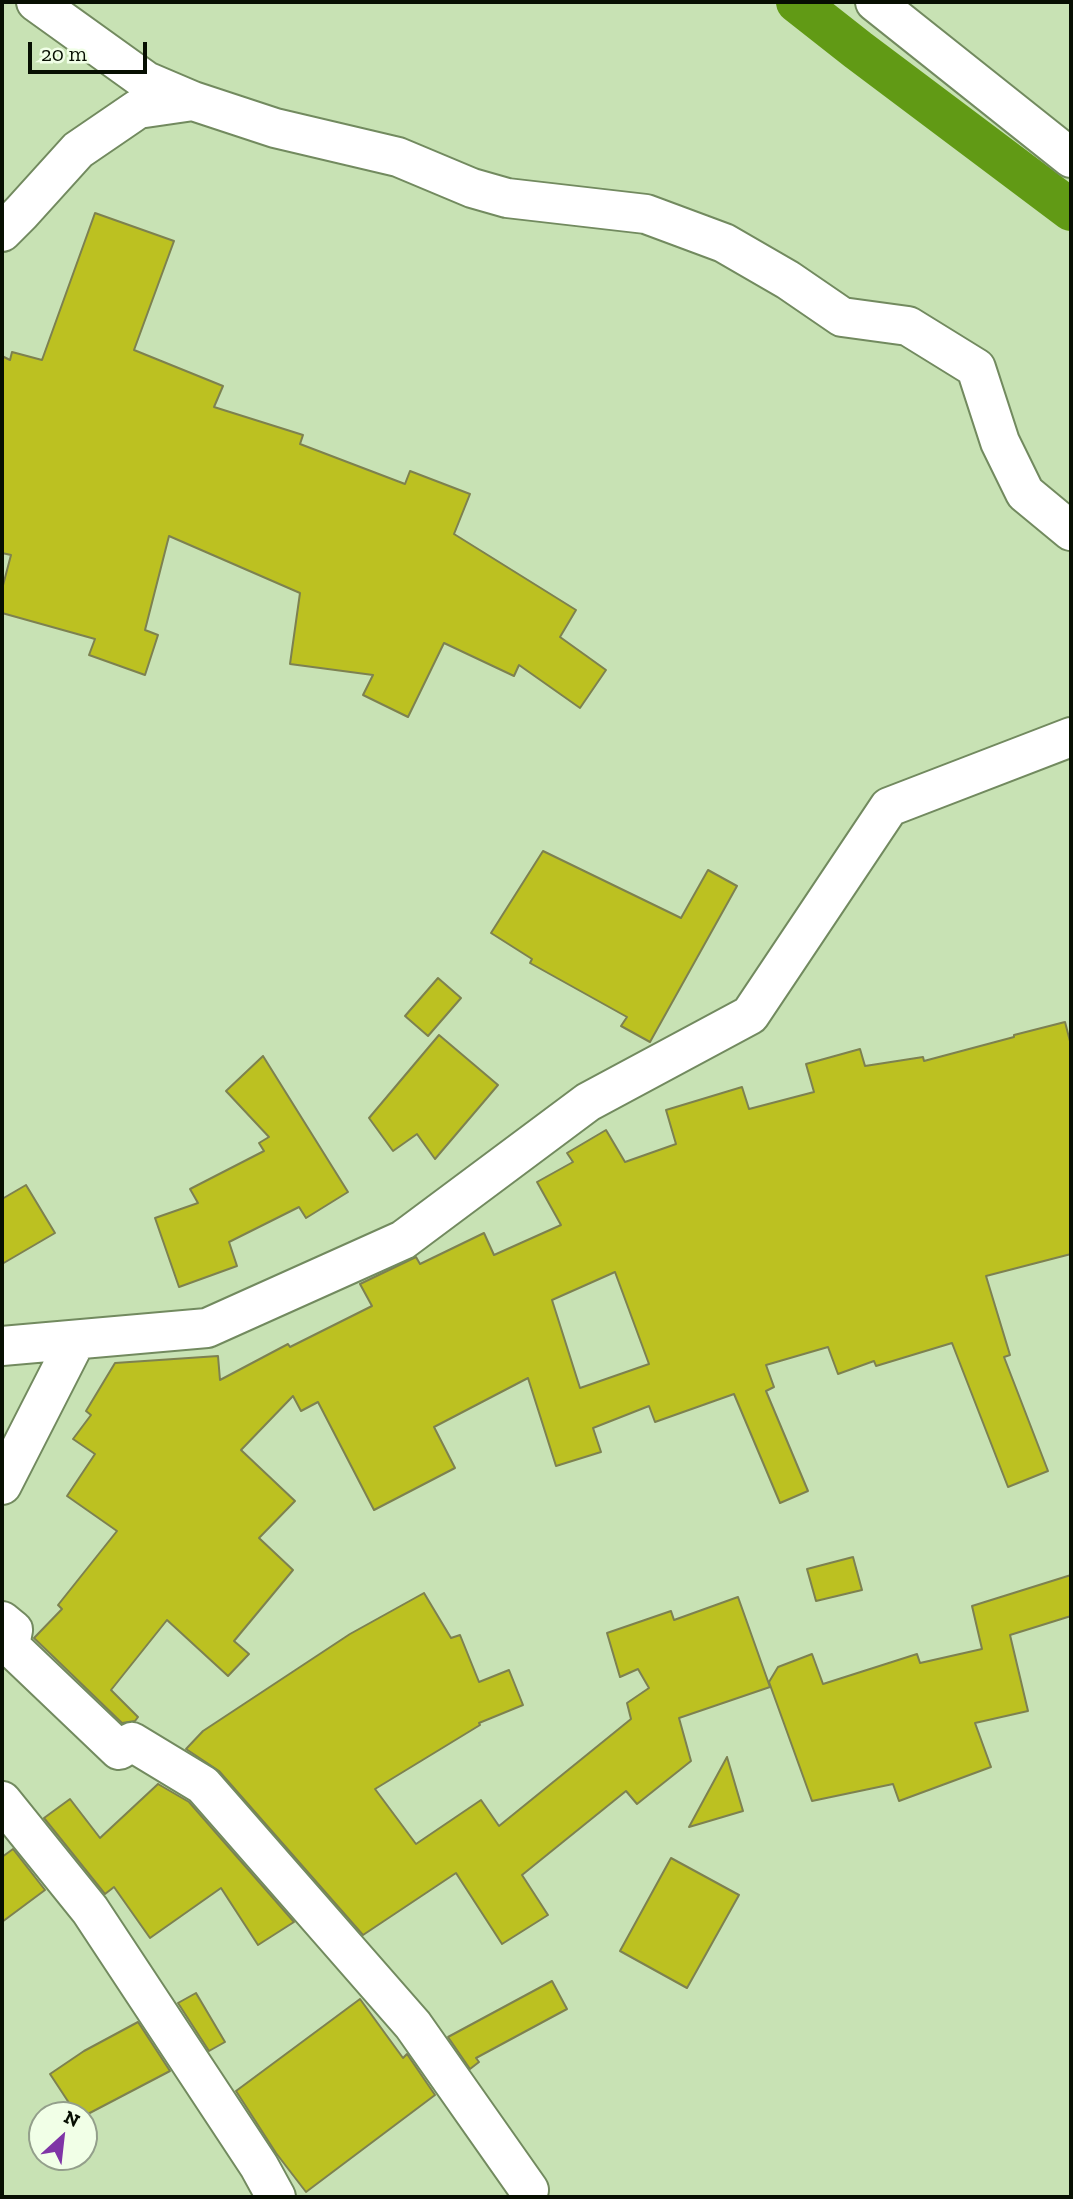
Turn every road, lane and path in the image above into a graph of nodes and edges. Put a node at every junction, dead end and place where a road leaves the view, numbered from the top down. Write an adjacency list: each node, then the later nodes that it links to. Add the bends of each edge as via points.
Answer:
1 (36, 2): 3 (street, via 146,81)
2 (874, 2): 4 (street)
3 (193, 101): 5 (street, via 138,109 78,150); 6 (street, via 275,128 398,157 507,198 646,214 724,243 842,317 908,326 976,368 1000,442 1025,493)
4 (1071, 158)
5 (2, 232)
6 (1071, 531)
7 (1071, 737): 8 (street, via 889,807 750,1015 588,1102 403,1240 207,1328)
8 (76, 1340): 9 (street); 10 (street)
9 (2, 1346)
10 (2, 1485)
11 (2, 1621): 13 (street, via 13,1630 10,1646 119,1750 132,1742 203,1785 413,2025)
12 (2, 1801): 14 (street, via 90,1910)
13 (529, 2190)
14 (276, 2197)

